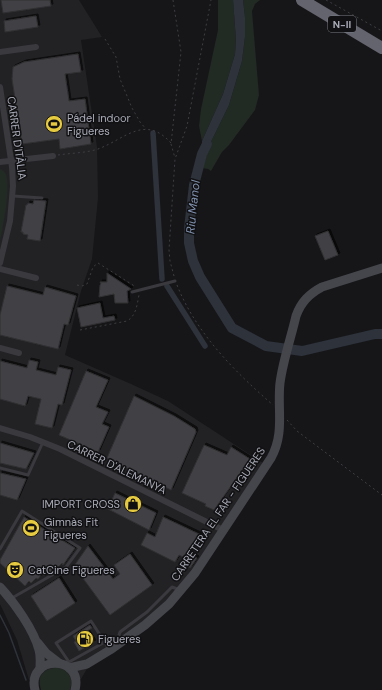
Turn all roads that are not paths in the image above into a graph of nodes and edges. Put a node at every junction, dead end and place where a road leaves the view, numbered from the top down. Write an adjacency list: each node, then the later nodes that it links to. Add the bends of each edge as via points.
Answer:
1 (302, 0): 3 (highway, N-II)
2 (36, 47): 4 (street)
3 (382, 48)
4 (0, 52)
5 (0, 87): 7 (street, CARRER D'ITÀLIA)
6 (53, 156): 7 (street)
7 (11, 161): 8 (street); 9 (street, CARRER D'ITÀLIA)
8 (0, 162)
9 (13, 196): 10 (lane); 11 (street, CARRER D'ITÀLIA)
10 (42, 198)
11 (0, 263)
12 (382, 268): 22 (street, CARRETERA EL FAR - FIGUERES, via 315,290 298,308 282,370 279,437 274,452)
13 (0, 269): 14 (street)
14 (36, 278)
15 (175, 281): 16 (lane)
16 (132, 292)
17 (0, 348): 18 (street)
18 (19, 353)
19 (0, 428): 20 (street, CARRER D'ALEMANYA)
20 (44, 442): 21 (lane, via 28,475); 22 (street, CARRER D'ALEMANYA)
21 (0, 468)
22 (223, 530): 28 (street, CARRETERA EL FAR - FIGUERES, via 181,591 154,618)
23 (0, 549): 25 (lane, via 22,511 80,548 66,567)
24 (0, 587): 25 (street)
25 (11, 599): 26 (street)
26 (36, 641): 30 (street, via 46,653); 31 (street)
27 (105, 642): 28 (lane); 30 (lane); 30 (lane, via 91,621 56,643)
28 (110, 650): 29 (street, CARRETERA EL FAR - FIGUERES)
29 (87, 664): 30 (street, CARRETERA EL FAR - FIGUERES); 32 (street, CARRETERA EL FAR - FIGUERES)
30 (66, 665): 31 (street, CARRETERA EL FAR - FIGUERES, via 49,664); 32 (street, via 74,675)
31 (40, 669): 33 (street, via 35,677)
32 (75, 687)
33 (34, 689)

